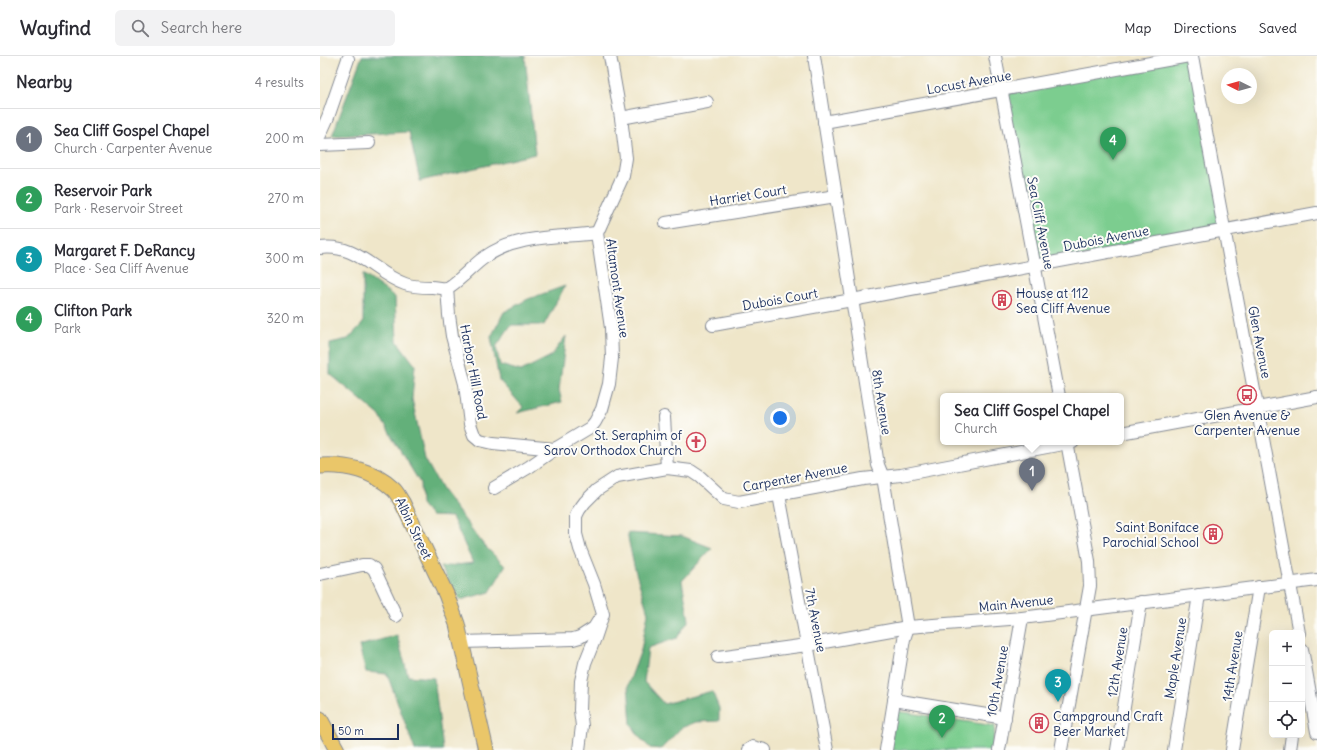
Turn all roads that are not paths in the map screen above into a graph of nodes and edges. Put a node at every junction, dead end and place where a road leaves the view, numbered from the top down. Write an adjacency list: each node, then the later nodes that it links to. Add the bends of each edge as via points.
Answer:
1 (610, 56): 9 (street, Altamont Avenue)
2 (814, 56): 10 (street, 8th Avenue)
3 (995, 56): 7 (street, Sea Cliff Avenue)
4 (1189, 56): 7 (street, Locust Avenue)
5 (1192, 56): 17 (street, Glen Avenue)
6 (348, 59): 11 (street)
7 (1002, 90): 10 (street, Locust Avenue); 20 (street, Sea Cliff Avenue)
8 (707, 102): 9 (street)
9 (621, 118): 18 (street, Altamont Avenue, via 625,167)
10 (824, 122): 14 (street, 8th Avenue)
11 (320, 135)
12 (369, 143): 13 (street)
13 (320, 144)
14 (836, 196): 16 (street, Harriet Court); 22 (street, 8th Avenue)
15 (1317, 213): 17 (street, Dubois Avenue)
16 (666, 223)
17 (1225, 230): 20 (street, Dubois Avenue); 26 (street, Glen Avenue)
18 (597, 233): 21 (street, via 557,235 511,243 485,256); 31 (street, Altamont Avenue, via 611,328 612,363 609,384 602,409 595,422 584,433)
19 (320, 248): 21 (street, via 340,248 354,253 393,279 406,284)
20 (1035, 266): 22 (street, Dubois Avenue); 24 (street, Sea Cliff Avenue)
21 (447, 288): 31 (street, Harbor Hill Road, via 452,336 465,384 474,436 493,443)
22 (852, 300): 23 (street, Dubois Court); 34 (street, 8th Avenue, via 878,465)
23 (713, 325)
24 (1058, 393)
25 (1317, 396): 26 (street)
26 (1258, 408): 28 (street); 39 (street, Glen Avenue)
27 (664, 417): 33 (street)
28 (1124, 432)
29 (1054, 445): 34 (street, Carpenter Avenue)
30 (1070, 445): 43 (street, via 1089,560 1090,586)
31 (555, 449): 35 (street)
32 (320, 466): 49 (main road, Albin Street, via 362,470 394,489 446,594)
33 (667, 468): 36 (street, Carpenter Avenue, via 691,471 728,501 739,502); 44 (street, Carpenter Avenue, via 617,477 597,490 576,516 576,534 580,549)
34 (883, 477): 36 (street, Carpenter Avenue); 47 (street, 8th Avenue)
35 (494, 488)
36 (779, 495): 50 (street, 7th Avenue)
37 (320, 574): 45 (street, via 369,565 374,570)
38 (1317, 580): 39 (street, Main Avenue)
39 (1290, 583): 40 (street, Main Avenue); 48 (street, Glen Avenue)
40 (1259, 587): 41 (street, Main Avenue); 69 (street, 14th Avenue)
41 (1199, 595): 42 (street, Main Avenue); 68 (street, Maple Avenue)
42 (1141, 602): 43 (street, Main Avenue); 67 (street, 12th Avenue)
43 (1086, 609): 46 (street, Main Avenue); 66 (street)
44 (603, 614): 49 (street, via 594,628 573,639); 60 (street, via 581,681 582,726)
45 (396, 616)
46 (1022, 618): 47 (street, Main Avenue); 54 (street, 10th Avenue)
47 (908, 627): 50 (street, Main Avenue); 53 (street, 8th Avenue)
48 (1298, 630)
49 (462, 642): 59 (main road, Albin Street)
50 (807, 645): 51 (street, Main Avenue); 63 (street, 7th Avenue)
51 (718, 657)
52 (1305, 666): 56 (street)
53 (894, 700): 54 (street); 64 (street, 8th Avenue)
54 (1005, 718): 65 (street, 10th Avenue)
55 (320, 719): 58 (main road)
56 (1317, 732)
57 (1292, 738): 70 (street)
58 (337, 750)
59 (486, 750)
60 (579, 750)
61 (748, 750): 62 (street, via 753,747)
62 (765, 750)
63 (826, 750)
64 (886, 750)
65 (999, 750)
66 (1061, 750)
67 (1117, 750)
68 (1174, 750)
69 (1232, 750)
70 (1290, 750)

